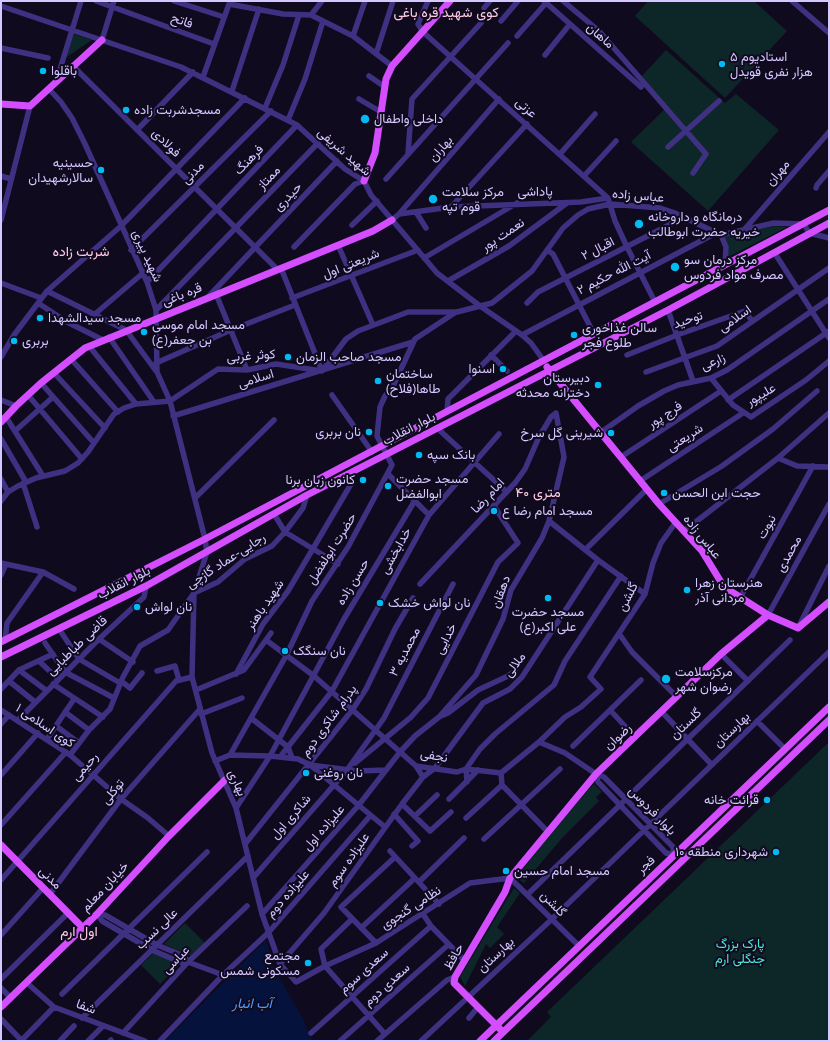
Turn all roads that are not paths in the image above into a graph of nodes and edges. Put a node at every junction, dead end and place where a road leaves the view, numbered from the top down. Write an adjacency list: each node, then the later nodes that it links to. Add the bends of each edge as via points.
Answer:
1 (81, 1): 27 (street)
2 (96, 1): 15 (street, فاتح)
3 (174, 1): 17 (street)
4 (197, 1): 17 (street)
5 (322, 1): 21 (street)
6 (365, 1): 30 (street)
7 (393, 1): 36 (street)
8 (428, 1): 28 (street, via 418,24)
9 (450, 1): 28 (main road)
10 (490, 1): 18 (street)
11 (518, 1): 24 (street)
12 (563, 1): 64 (street, via 599,31)
13 (792, 1): 29 (street)
14 (545, 2): 26 (street, ماهان); 31 (street)
15 (113, 4): 32 (street); 34 (street, فاتح)
16 (1, 6): 27 (street, شهید شریفى)
17 (195, 8): 22 (street)
18 (484, 8)
19 (258, 9): 20 (street); 22 (street, via 229,4); 50 (street)
20 (299, 15): 21 (street); 57 (street)
21 (311, 15): 23 (street)
22 (224, 17): 34 (street)
23 (323, 21): 30 (street); 60 (street, via 305,79)
24 (501, 21)
25 (481, 23): 38 (street)
26 (570, 24): 37 (street); 48 (street, ماهان)
27 (71, 30): 32 (street, شهید شریفى); 46 (street)
28 (423, 32): 38 (street, عزتی); 41 (main road)
29 (829, 33)
30 (353, 36): 36 (street)
31 (517, 36)
32 (102, 40): 40 (main road); 42 (street, شهید شریفى)
33 (508, 43): 45 (street)
34 (214, 44): 44 (street)
35 (1, 48): 39 (street)
36 (376, 54): 41 (street)
37 (545, 56)
38 (450, 57): 45 (street, عزتی); 69 (street, via 412,99)
39 (48, 58)
40 (73, 66): 46 (main road); 63 (street, فولادی)
41 (392, 66): 47 (main road)
42 (193, 72): 44 (street, شهید شریفى); 63 (street)
43 (369, 76): 47 (street)
44 (203, 77): 50 (street, شهید شریفى)
45 (476, 79): 53 (street, عزتی); 69 (street)
46 (56, 82): 49 (main road)
47 (385, 87): 58 (main road)
48 (641, 87)
49 (49, 89): 56 (main road); 98 (street, شهید پیری, via 72,118)
50 (232, 91): 51 (street, شهید شریفى)
51 (245, 98): 57 (street, شهید شریفى); 72 (street)
52 (359, 99): 58 (street)
53 (499, 99): 61 (street, عزتی); 92 (street, بهاران)
54 (719, 101): 64 (street)
55 (1, 104): 56 (main road)
56 (30, 106): 77 (street)
57 (268, 110): 60 (street, شهید شریفى); 80 (street, مدنی)
58 (381, 112): 79 (main road, via 375,153)
59 (595, 114): 70 (street)
60 (288, 120): 62 (street, شهید شریفى)
61 (527, 124): 70 (street, عزتی); 87 (street)
62 (297, 125): 67 (street, شهید شریفى); 88 (street, فرهنگ)
63 (137, 130): 72 (street, فولادی)
64 (686, 131): 68 (street); 74 (street, via 706,154)
65 (829, 132): 101 (street, مهران)
66 (616, 141): 76 (street)
67 (318, 143): 71 (street, شهید شریفى); 99 (street, ممتاز)
68 (668, 147)
69 (408, 154): 78 (street)
70 (560, 154): 76 (street, عزتی)
71 (337, 161): 79 (street, شهید شریفى); 106 (street, حیدری)
72 (175, 168): 80 (street, فولادی); 98 (street)
73 (829, 171): 81 (street)
74 (693, 173)
75 (1, 176): 77 (street)
76 (584, 176): 82 (street, عزتی)
77 (11, 179): 93 (street)
78 (386, 179)
79 (364, 181): 83 (street, شهید شریفى); 107 (street, via 355,184)
80 (195, 188): 88 (street, فولادی); 109 (street, مدنی)
81 (816, 188)
82 (608, 198): 84 (street, پاداشی); 86 (street, عزتی)
83 (377, 201): 94 (street, شهید شریفى); 97 (street)
84 (567, 202): 85 (street, پاداشی); 121 (street, نعمت پور, via 509,246)
85 (517, 203): 87 (street, پاداشی); 113 (street)
86 (610, 204): 91 (street, عباس زاده, via 660,208); 108 (street, عزتی); 111 (street, عباس زاده, via 588,209 578,215 563,228)
87 (451, 207): 90 (street, پاداشی)
88 (217, 210): 99 (street, فولادی); 122 (street, فرهنگ)
89 (829, 210): 96 (main road, بلوار انقلاب)
90 (416, 212): 92 (street, پاداشی); 100 (street)
91 (675, 213): 103 (street, عباس زاده); 108 (street, اقبال ۲, via 671,224)
92 (399, 214): 94 (street)
93 (1, 220)
94 (392, 220): 105 (main road, قره باغی); 110 (street, شهید شریفى)
95 (829, 223): 102 (main road, بلوار انقلاب)
96 (804, 224): 101 (street, via 774,223); 102 (street); 114 (main road, بلوار انقلاب)
97 (352, 225)
98 (121, 226): 109 (street, شهید پیری); 125 (street)
99 (235, 228): 106 (street, فولادی); 136 (street)
100 (426, 228)
101 (744, 230): 103 (street)
102 (809, 233): 104 (street); 112 (main road, بلوار انقلاب)
103 (719, 234): 114 (street, via 726,247); 117 (street, آیت الله حکیم ۲)
104 (829, 238)
105 (338, 245): 115 (main road, قره باغی); 119 (street)
106 (254, 247): 115 (street, فولادی); 127 (street, حیدری)
107 (294, 247)
108 (627, 247): 117 (street, عزتی); 120 (street, اقبال ۲)
109 (131, 250): 118 (street, شهید پیری)
110 (418, 250): 113 (street, شهید شریفى); 119 (street, شریعتی اول)
111 (547, 250): 120 (street, via 553,254); 135 (street, عباس زاده, via 532,271 492,303)
112 (774, 252): 124 (street); 137 (main road, بلوار انقلاب)
113 (424, 258): 121 (street, شهید شریفى)
114 (725, 265): 131 (main road, بلوار انقلاب)
115 (279, 268): 126 (main road, قره باغی); 128 (street)
116 (829, 268): 124 (street, اسلامی)
117 (640, 272): 131 (street, عزتی); 133 (street, آیت الله حکیم ۲)
118 (143, 273): 122 (street, شهید پیری); 141 (street)
119 (351, 276): 128 (street, شریعتی اول); 145 (street)
120 (565, 278): 132 (street, اقبال ۲, via 538,292); 133 (street)
121 (448, 281): 135 (street, شهید شریفى)
122 (147, 282): 136 (street, شهید پیری)
123 (1, 283): 130 (street)
124 (798, 289): 139 (street); 143 (street, اسلامی)
125 (47, 291): 130 (street); 141 (street)
126 (216, 294): 127 (main road, قره باغی); 147 (street)
127 (207, 298): 142 (main road, قره باغی)
128 (292, 298): 134 (street)
129 (829, 299): 139 (street, زارعی)
130 (39, 300): 153 (street, via 67,322); 158 (street)
131 (655, 302): 138 (main road, بلوار انقلاب)
132 (527, 303)
133 (578, 304): 149 (street); 151 (street, آیت الله حکیم ۲)
134 (295, 306): 147 (street); 165 (street)
135 (480, 306): 140 (street); 148 (street, شهید شریفى)
136 (156, 310): 142 (street, شهید پیری)
137 (668, 310): 144 (main road, بلوار انقلاب); 152 (street)
138 (638, 311): 144 (main road, via 635,320 639,323); 149 (main road, بلوار انقلاب)
139 (812, 311): 150 (street); 171 (street, زارعی, via 727,370)
140 (457, 312): 145 (street, via 408,312); 154 (street, اسلامی)
141 (95, 314): 146 (street)
142 (156, 318): 146 (main road, قره باغی); 163 (street, شهید پیری)
143 (752, 321): 152 (street, توحید, via 745,311); 159 (street, اسلامی, via 717,346)
144 (644, 322): 167 (main road, بلوار انقلاب)
145 (373, 325): 165 (street, via 358,330 346,339)
146 (126, 330): 153 (main road, قره باغی); 169 (street)
147 (231, 330): 163 (street); 164 (street)
148 (516, 331): 151 (street, شهید شریفى); 156 (street)
149 (594, 334): 161 (main road, بلوار انقلاب)
150 (828, 334): 180 (street)
151 (522, 335): 161 (street, شهید شریفى)
152 (677, 335): 157 (street, توحید); 159 (street)
153 (106, 338): 155 (main road, قره باغی); 182 (street)
154 (413, 342): 165 (street, اسلامی); 201 (street, via 394,384 380,407 378,436)
155 (89, 346): 160 (main road, قره باغی); 183 (street)
156 (491, 355): 166 (street); 187 (street, via 448,399)
157 (628, 355)
158 (1, 357)
159 (685, 357): 170 (street, اسلامی); 172 (street)
160 (71, 359): 168 (main road, قره باغی); 186 (street)
161 (544, 361): 167 (main road, عباس زاده); 187 (main road, بلوار انقلاب)
162 (829, 361): 189 (street, علیپور, via 806,380 751,417)
163 (156, 362): 169 (street, شهید پیری)
164 (247, 370): 165 (street, کوثر غربی, via 276,364); 181 (street, کوثر غربی, via 218,369)
165 (322, 370): 191 (street, اسلامی)
166 (507, 370)
167 (549, 370): 195 (main road, بلوار انقلاب); 197 (main road, عباس زاده)
168 (54, 372): 173 (main road, قره باغی); 194 (street)
169 (157, 372): 181 (street, شهید پیری)
170 (646, 372)
171 (711, 378): 172 (street, زارعی); 174 (street, علیپور)
172 (693, 381): 197 (street, زارعی, via 664,391)
173 (41, 383): 176 (main road, قره باغی); 178 (street)
174 (721, 391): 180 (street, علیپور); 204 (street, فرج پور)
175 (817, 392): 223 (street, via 773,429 722,466)
176 (28, 395): 184 (main road, قره باغی); 185 (street)
177 (332, 395): 202 (street)
178 (53, 396): 185 (street); 200 (street)
179 (1, 400): 184 (street)
180 (728, 400): 189 (street, علیپور)
181 (170, 401): 182 (street); 191 (street, شهید پیری)
182 (154, 402): 183 (street)
183 (136, 404): 186 (street)
184 (16, 406): 192 (main road, قره باغی)
185 (40, 409): 196 (street); 206 (street)
186 (118, 412): 194 (street)
187 (447, 412): 201 (main road, بلوار انقلاب)
188 (556, 413): 218 (street, امام رضا, via 539,437 525,469); 228 (street, دهقان, via 564,456)
189 (743, 413): 214 (street, شریعتی)
190 (829, 413): 205 (street)
191 (173, 416): 220 (street, شهید پیری)
192 (4, 420): 196 (street)
193 (274, 420): 220 (street)
194 (105, 428): 200 (street)
195 (437, 428): 203 (main road, بلوار انقلاب); 207 (street)
196 (15, 431): 212 (street)
197 (600, 432): 204 (main road, عباس زاده)
198 (499, 434): 207 (street, خدابخشی)
199 (1, 440): 215 (street)
200 (94, 443): 206 (street)
201 (383, 446): 202 (main road, بلوار انقلاب); 203 (street)
202 (372, 452): 233 (main road, بلوار انقلاب)
203 (387, 453): 210 (main road, بلوار انقلاب); 211 (street, حضرت ابولفضل, via 392,465)
204 (621, 457): 214 (main road, عباس زاده)
205 (778, 458): 208 (street, via 797,466); 231 (street)
206 (82, 459): 212 (street, via 65,471)
207 (474, 463): 218 (street); 227 (street, خدابخشی)
208 (813, 466): 209 (street); 251 (street, نبوت)
209 (829, 467)
210 (347, 474): 219 (main road, بلوار انقلاب); 234 (street, via 351,484)
211 (388, 474): 222 (street); 239 (street, حضرت ابولفضل)
212 (43, 476): 215 (street)
213 (1, 480): 217 (street)
214 (640, 481): 216 (main road, عباس زاده)
215 (25, 483): 217 (street); 230 (street)
216 (647, 489): 223 (main road, عباس زاده); 235 (street)
217 (8, 492): 221 (street)
218 (507, 492): 225 (street, امام رضا)
219 (307, 495): 226 (main road, بلوار انقلاب); 232 (street, رجایی-عماد گازچی, via 303,508)
220 (194, 498): 233 (street, شهید پیری)
221 (1, 501)
222 (414, 502): 227 (street); 277 (street, حسن زاده, via 344,619)
223 (659, 504): 229 (main road, عباس زاده)
224 (829, 504): 253 (street, محمدی)
225 (494, 506): 244 (street, امام رضا, via 437,563); 315 (street, خدایی, via 518,543 498,562 428,698 411,718)
226 (274, 514): 232 (street); 236 (main road, بلوار انقلاب)
227 (429, 515): 289 (street, خدابخشی)
228 (549, 521): 235 (street); 304 (street, دهقان, via 542,538 511,590 502,619 476,675)
229 (676, 522): 231 (main road, عباس زاده); 249 (street, گلشن, via 661,543)
230 (37, 527)
231 (684, 531): 251 (main road, عباس زاده, via 702,551 724,587)
232 (285, 532): 234 (street); 248 (street, رجایی-عماد گازچی, via 272,546 245,559 218,582)
233 (205, 539): 236 (street, شهید پیری); 261 (main road, بلوار انقلاب)
234 (313, 549): 239 (street); 276 (street, شهید باهنر, via 288,591 263,624)
235 (585, 550): 237 (street)
236 (207, 552): 246 (main road, بلوار انقلاب); 248 (street, بهاری)
237 (598, 560): 243 (street); 335 (street, ملالی, via 522,677 510,689 483,703)
238 (4, 564): 241 (street); 242 (street)
239 (338, 564): 266 (street, حضرت ابولفضل, via 312,601)
240 (829, 566): 254 (street)
241 (43, 572): 247 (street); 261 (street, via 7,623)
242 (1, 575)
243 (621, 576): 249 (street); 336 (street, via 565,661 554,685 495,734)
244 (420, 584)
245 (453, 584): 312 (street, محمدیه ۳)
246 (146, 586): 255 (main road, بلوار انقلاب); 258 (street, قاضی طباطبایی, via 144,597)
247 (74, 589)
248 (194, 593): 271 (street, رجایی-عماد گازچی, via 168,630 140,646); 278 (street, بهاری)
249 (645, 594): 257 (street, گلشن)
250 (412, 598): 297 (street, پدرام شاکری دوم)
251 (740, 598): 253 (main road, عباس زاده)
252 (829, 602): 254 (main road)
253 (768, 615): 254 (main road, عباس زاده); 265 (main road, رضوان)
254 (798, 628)
255 (59, 629): 267 (main road, بلوار انقلاب); 268 (street)
256 (271, 634): 259 (street)
257 (620, 635): 290 (street, via 632,652); 319 (street, گلشن, via 590,677 601,689 565,717)
258 (99, 639): 268 (street, قاضی طباطبایی); 271 (street)
259 (266, 640): 266 (street, نجفی); 276 (street, via 244,670)
260 (790, 640): 283 (street, گلستان)
261 (3, 642)
262 (45, 643): 264 (street)
263 (829, 652): 308 (street, بهارستان)
264 (53, 654): 269 (street); 274 (street)
265 (721, 654): 283 (street); 290 (main road, رضوان)
266 (286, 656): 277 (street, نجفی); 305 (street, حضرت ابولفضل)
267 (1, 657)
268 (78, 659): 274 (street, قاضی طباطبایی); 284 (street)
269 (39, 661): 272 (street); 279 (street)
270 (519, 661): 304 (street, via 515,671 508,676 478,690)
271 (133, 662): 284 (street, رجایی-عماد گازچی)
272 (19, 670): 282 (street); 287 (street)
273 (157, 671): 280 (street, via 175,666)
274 (65, 672): 279 (street, قاضی طباطبایی); 291 (street)
275 (142, 673): 284 (street, via 130,688)
276 (236, 674): 288 (street)
277 (314, 676): 289 (street, نجفی); 317 (street, حسن زاده)
278 (192, 677): 280 (street); 288 (street, بهاری)
279 (58, 679): 285 (street, قاضی طباطبایی)
280 (179, 680): 344 (street, رحیمی)
281 (641, 680): 298 (street)
282 (9, 681): 286 (street); 294 (street)
283 (748, 681): 318 (street, گلستان)
284 (121, 682): 291 (street, رجایی-عماد گازچی)
285 (53, 684): 287 (street, قاضی طباطبایی); 293 (street)
286 (1, 689)
287 (47, 690): 294 (street, قاضی طباطبایی)
288 (196, 690): 299 (street, بهاری)
289 (332, 691): 297 (street, نجفی); 322 (street, خدابخشی)
290 (677, 697): 301 (main road, رضوان)
291 (114, 698): 303 (street, رجایی-عماد گازچی, via 110,709)
292 (242, 698): 299 (street)
293 (74, 699): 300 (street); 303 (street)
294 (35, 702): 306 (street, قاضی طباطبایی)
295 (829, 707): 323 (main road, فجر)
296 (1, 710): 302 (street, کوی اسلامی ۱)
297 (353, 710): 312 (street, نجفی); 332 (street, پدرام شاکری دوم)
298 (610, 710): 314 (street); 321 (street)
299 (201, 711): 331 (street, بهاری); 352 (street, توکلی)
300 (65, 712): 310 (street); 311 (street)
301 (662, 712): 314 (main road, رضوان); 318 (street)
302 (9, 715): 306 (street, کوی اسلامی ۱); 309 (street)
303 (103, 717): 311 (street, رجایی-عماد گازچی)
304 (439, 717): 324 (street, دهقان)
305 (251, 718): 317 (street); 326 (street, حضرت ابولفضل)
306 (18, 720): 313 (street, کوی اسلامی ۱)
307 (829, 720): 329 (main road, فجر)
308 (757, 721): 323 (street); 333 (street, بهارستان)
309 (1, 724)
310 (56, 726): 316 (street); 320 (street)
311 (89, 730): 320 (street, رجایی-عماد گازچی)
312 (376, 730): 315 (street, نجفی); 338 (street, محمدیه ۳)
313 (38, 733): 316 (street, کوی اسلامی ۱); 343 (street)
314 (635, 737): 342 (main road, رضوان)
315 (384, 738): 324 (street, نجفی); 338 (street, خدایی)
316 (47, 739): 325 (street, کوی اسلامی ۱)
317 (278, 739): 322 (street); 327 (street, حسن زاده)
318 (687, 739): 333 (street); 350 (street, گلستان)
319 (540, 742): 341 (street); 342 (street, via 566,753)
320 (79, 743): 325 (street, رجایی-عماد گازچی)
321 (573, 746)
322 (288, 747): 328 (street, خدابخشی); 330 (street)
323 (785, 749): 329 (main road); 378 (main road, فجر)
324 (400, 752): 334 (street, نجفی); 339 (street, علیزاده اول)
325 (68, 754): 344 (street, کوی اسلامی ۱); 366 (street, رجایی-عماد گازچی)
326 (230, 755): 327 (street); 331 (street)
327 (270, 756): 328 (street); 359 (street, حسن زاده)
328 (280, 756): 330 (street)
329 (792, 756): 382 (main road, فجر)
330 (292, 758): 332 (street)
331 (215, 761): 346 (street, بهاری)
332 (310, 765): 338 (street); 348 (street); 373 (street, پدرام شاکری دوم)
333 (712, 765): 365 (street, بهارستان)
334 (416, 766): 335 (street, نجفی); 345 (street)
335 (435, 768): 336 (street, نجفی, via 457,772); 345 (street, علیزاده سوم)
336 (466, 769): 340 (street, نجفی); 347 (street)
337 (560, 769): 356 (street)
338 (347, 770): 339 (street); 348 (street, شاکری اول)
339 (386, 770): 358 (street, علیزاده اول)
340 (478, 770): 341 (street, نجفی); 347 (street)
341 (501, 773): 349 (street)
342 (596, 774): 354 (street, بلوار فردوس, via 604,777); 357 (street, بلوار فردوس, via 598,782); 369 (main road, رضوان)
343 (1, 775)
344 (92, 775): 352 (street, کوی اسلامی ۱); 381 (street, رحیمی)
345 (423, 777): 355 (street, علیزاده سوم)
346 (225, 780): 359 (street, بهاری); 370 (main road, خیابان معلم)
347 (467, 782): 353 (street)
348 (333, 785): 358 (street); 383 (street, شاکری اول)
349 (502, 785): 356 (street); 364 (street)
350 (633, 792)
351 (437, 795): 363 (street)
352 (121, 799): 370 (street, کوی اسلامی ۱); 389 (street, توکلی)
353 (449, 799)
354 (626, 799): 357 (street); 365 (street, بلوار فردوس)
355 (402, 804): 361 (street, علیزاده سوم); 363 (street)
356 (521, 805): 369 (street); 372 (street)
357 (620, 805): 368 (street, بلوار فردوس); 390 (street)
358 (358, 806): 362 (street); 395 (street, علیزاده اول)
359 (236, 808): 373 (street, بهاری)
360 (451, 812): 363 (street, via 430,831)
361 (394, 814): 367 (street, علیزاده سوم); 375 (street, via 418,840)
362 (370, 816): 367 (street); 404 (street, علیزاده دوم)
363 (415, 816)
364 (466, 818)
365 (651, 824): 368 (street, بهارستان); 378 (street, بلوار فردوس, via 673,847)
366 (1, 825)
367 (385, 827): 413 (street, علیزاده سوم, via 324,914)
368 (644, 830): 378 (street, بلوار فردوس, via 666,853); 398 (street, بهارستان)
369 (548, 832): 384 (main road, رضوان)
370 (169, 836): 394 (main road, خیابان معلم)
371 (464, 838): 386 (street)
372 (484, 839)
373 (245, 844): 379 (street, بهاری)
374 (1, 845): 381 (main road, مدنی)
375 (412, 846)
376 (390, 851): 380 (street)
377 (207, 852): 401 (street)
378 (674, 855): 382 (main road); 409 (main road, فجر)
379 (248, 856): 383 (street, بهاری); 407 (street, عالی نسب)
380 (395, 857): 386 (street); 397 (street, via 341,907)
381 (17, 862): 385 (street, رحیمی); 387 (main road, مدنی)
382 (681, 862): 434 (main road, فجر)
383 (253, 878): 395 (street, بهاری)
384 (510, 878): 388 (main road, رضوان); 390 (street, گلشن); 391 (street, نظامی گنجوی, via 470,883)
385 (1, 880)
386 (417, 880): 391 (street); 402 (street)
387 (43, 888): 389 (main road, مدنی); 405 (street)
388 (505, 892): 411 (main road, حافظ)
389 (50, 894): 393 (main road, مدنی)
390 (528, 894): 398 (street, گلشن)
391 (439, 904): 396 (street, نظامی گنجوی)
392 (247, 906): 412 (street, عباسی)
393 (68, 913): 400 (main road, مدنی); 417 (street)
394 (97, 914): 400 (main road, خیابان معلم); 401 (street, via 105,915); 403 (street, via 102,921)
395 (262, 914): 404 (street, بهاری)
396 (423, 914): 399 (street); 406 (street, نظامی گنجوی)
397 (352, 919): 402 (street); 414 (street, via 321,949)
398 (552, 919): 409 (street, گلشن); 422 (street, بهارستان)
399 (431, 926): 408 (street); 421 (street, سعدی سوم)
400 (83, 928): 418 (main road, خیابان معلم)
401 (129, 928): 403 (street); 407 (street)
402 (361, 928): 406 (street)
403 (124, 932): 410 (street); 420 (street)
404 (268, 933): 413 (street, بهاری); 415 (street, علیزاده دوم)
405 (1, 935)
406 (376, 943): 414 (street, نظامی گنجوی)
407 (157, 945): 410 (street, عالی نسب); 412 (street, via 184,956)
408 (448, 945): 411 (street); 427 (street, سعدی دوم)
409 (579, 946): 431 (main road, فجر)
410 (152, 950): 412 (street, via 182,963); 428 (street, عالی نسب)
411 (465, 960): 416 (main road, حافظ)
412 (188, 962): 415 (street); 435 (street, عباسی)
413 (280, 964): 414 (street, بهاری, via 296,982)
414 (326, 966): 421 (street)
415 (222, 975): 442 (street, علیزاده دوم)
416 (454, 977): 422 (main road, حافظ, via 454,983); 437 (street, via 447,980)
417 (1, 979)
418 (27, 983): 423 (main road, خیابان معلم); 426 (street, شفا)
419 (1, 988): 423 (street)
420 (62, 994)
421 (352, 997): 427 (street); 436 (street, سعدی سوم)
422 (468, 997): 425 (main road, حافظ); 445 (street, بهارستان)
423 (11, 998): 424 (main road, خیابان معلم)
424 (1, 1007)
425 (478, 1007): 429 (street); 431 (main road, حافظ)
426 (54, 1008): 428 (street, شفا); 438 (street)
427 (368, 1016): 437 (street); 443 (street, سعدی دوم)
428 (82, 1018): 433 (street, شفا)
429 (469, 1018)
430 (1, 1019): 438 (street)
431 (496, 1025): 434 (main road, حافظ); 446 (main road, فجر)
432 (74, 1026): 439 (street)
433 (103, 1026): 435 (street, شفا); 440 (street)
434 (503, 1032): 447 (main road, فجر)
435 (123, 1033): 441 (street, شفا)
436 (311, 1033)
437 (384, 1034): 444 (street)
438 (21, 1041)
439 (60, 1041)
440 (88, 1041)
441 (145, 1041)
442 (160, 1041)
443 (340, 1041)
444 (377, 1041)
445 (422, 1041)
446 (480, 1041)
447 (494, 1041)

